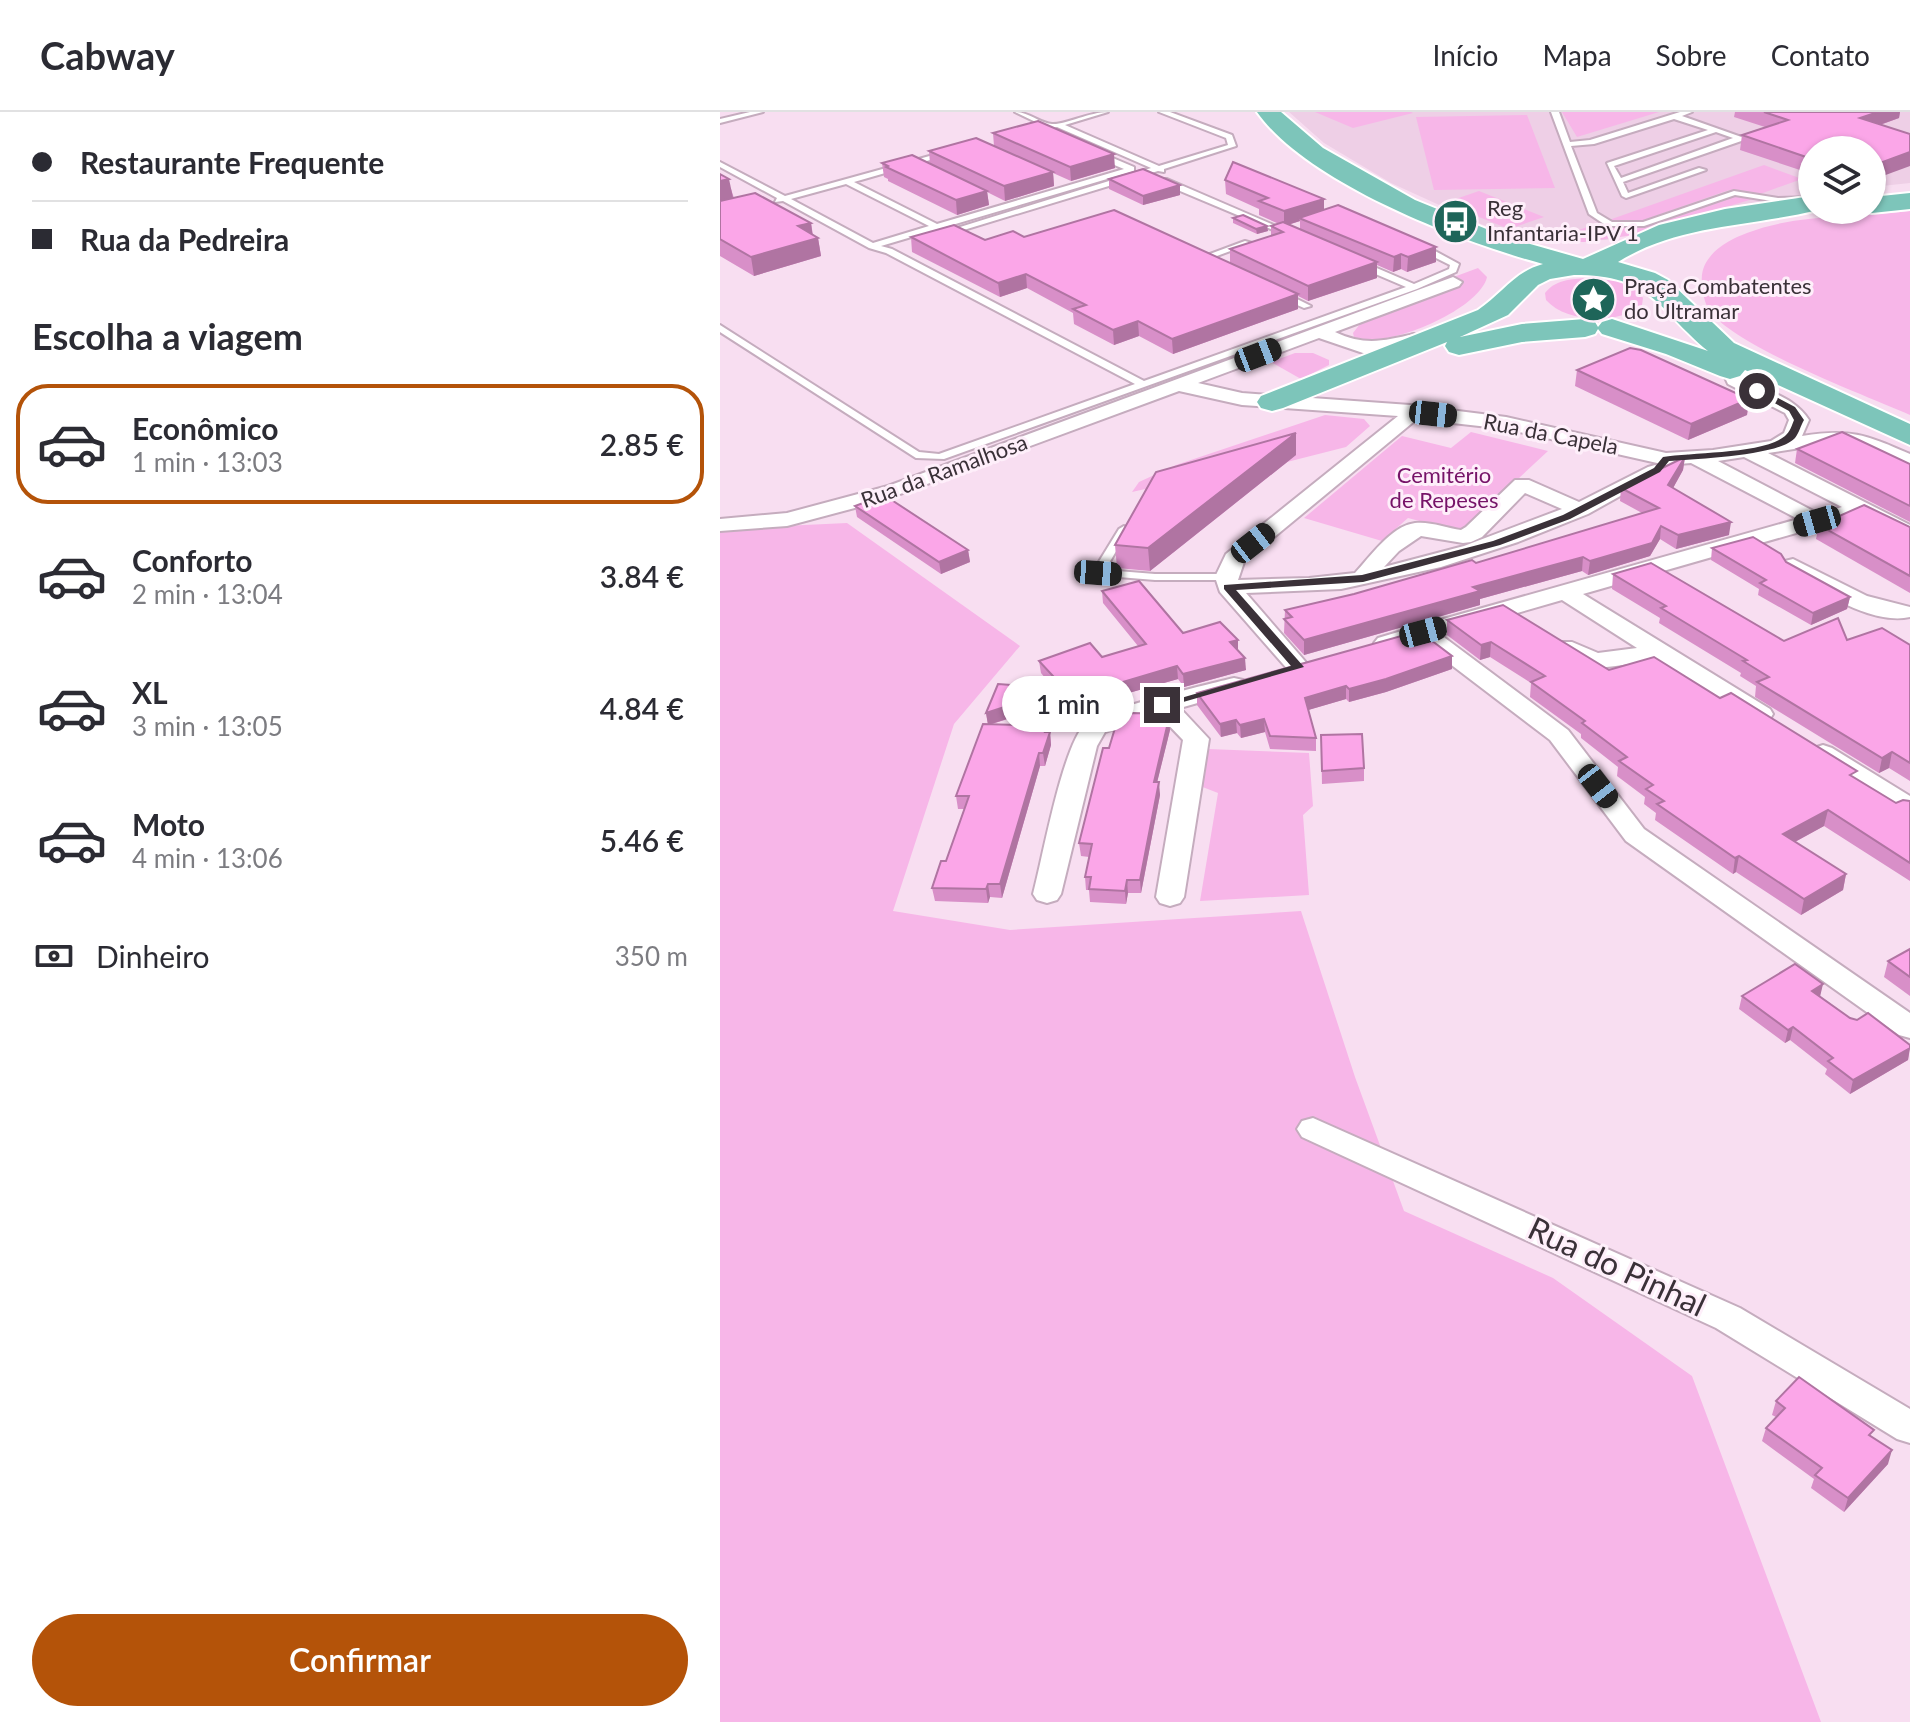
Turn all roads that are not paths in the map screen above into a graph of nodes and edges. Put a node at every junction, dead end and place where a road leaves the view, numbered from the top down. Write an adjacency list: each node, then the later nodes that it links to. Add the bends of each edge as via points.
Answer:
1 (759, 112): 10 (lane)
2 (1019, 112): 11 (lane)
3 (1104, 112): 11 (lane)
4 (1163, 112): 20 (lane, via 1229,137 1232,146)
5 (1245, 112): 62 (main road, via 1305,166 1482,253 1508,271)
6 (1268, 112): 45 (main road, via 1324,159)
7 (1555, 112): 14 (lane)
8 (1688, 112): 9 (lane)
9 (1674, 116): 12 (lane); 14 (lane, via 1591,142)
10 (720, 121)
11 (1053, 128): 13 (lane); 20 (lane)
12 (1715, 130): 25 (lane, via 1610,165); 25 (lane, via 1744,139)
13 (1023, 133)
14 (1567, 144): 28 (lane, via 1593,214 1610,224 1637,226 1726,195)
15 (1091, 152): 26 (lane, via 1131,169)
16 (952, 153): 17 (lane)
17 (914, 163): 19 (lane); 23 (lane)
18 (720, 164): 31 (lane)
19 (927, 169)
20 (1161, 170): 22 (lane)
21 (1702, 170): 25 (lane, via 1626,196)
22 (1148, 174): 43 (lane); 51 (lane)
23 (847, 181): 32 (lane); 41 (lane)
24 (1057, 181): 26 (lane)
25 (1619, 181)
26 (1070, 187): 38 (lane)
27 (1910, 193): 30 (main road)
28 (1750, 194): 34 (lane); 40 (lane, via 1761,202)
29 (759, 195): 31 (lane)
30 (1886, 196)
31 (771, 197): 32 (lane)
32 (783, 198): 50 (lane)
33 (992, 200): 38 (lane)
34 (1798, 201)
35 (1910, 201): 37 (main road)
36 (1798, 204): 40 (main road)
37 (1886, 204)
38 (1005, 207): 41 (lane)
39 (1798, 216): 53 (main road, via 1748,224)
40 (1724, 217): 49 (main road)
41 (937, 227): 50 (lane)
42 (1298, 227): 43 (lane)
43 (1284, 232): 44 (lane); 46 (lane)
44 (1271, 236)
45 (1483, 237): 49 (main road, via 1551,249); 57 (main road)
46 (1299, 238)
47 (1257, 241): 54 (lane)
48 (1408, 242): 60 (lane, via 1455,264 1447,275)
49 (1633, 245): 57 (main road)
50 (872, 246): 51 (lane)
51 (889, 251): 72 (lane)
52 (1190, 252): 54 (lane)
53 (1688, 252)
54 (1203, 258): 56 (lane)
55 (1356, 263): 60 (lane)
56 (1216, 264)
57 (1585, 268): 59 (main road, via 1627,272); 62 (main road, via 1542,273)
58 (1453, 282): 67 (street, Rua da Ramalhosa)
59 (1666, 286): 65 (main road, via 1665,308 1654,317); 76 (main road, via 1724,349)
60 (1414, 287): 72 (lane)
61 (1268, 288): 63 (lane)
62 (1518, 290): 65 (main road, via 1518,303 1528,312 1563,325); 66 (main road, via 1488,316)
63 (1307, 306)
64 (720, 328): 72 (lane, via 926,457 953,455)
65 (1598, 328): 70 (main road, via 1676,348); 71 (main road, via 1522,333 1465,344)
66 (1454, 330): 67 (street, via 1370,351); 69 (main road)
67 (1320, 332): 68 (street, Rua da Ramalhosa)
68 (1284, 345): 71 (street, via 1339,354); 72 (street, Rua da Ramalhosa)
69 (1386, 357): 71 (main road); 73 (street, via 1376,368)
70 (1731, 371): 77 (street, via 1735,380 1792,409 1799,420 1797,429); 79 (main road)
71 (1351, 378): 73 (main road); 74 (street, via 1354,396)
72 (1162, 387): 73 (street, Rua da Capela, via 1203,399); 87 (street, Rua da Ramalhosa, via 849,505)
73 (1290, 403): 74 (street, Rua da Capela)
74 (1376, 408): 75 (street, Rua da Capela)
75 (1410, 411): 81 (street, Rua da Capela, via 1506,423); 91 (street, via 1384,439 1234,559)
76 (1910, 436)
77 (1779, 444): 78 (street, Rua da Capela); 82 (street, Rua da Capela, via 1853,438)
78 (1748, 451): 80 (street, Rua da Capela); 83 (street)
79 (1910, 454)
80 (1696, 458): 81 (street, Rua da Capela); 86 (street)
81 (1666, 459): 84 (street, via 1657,470)
82 (1910, 462)
83 (1862, 508): 86 (street); 88 (street)
84 (1581, 510): 90 (street, via 1496,543); 90 (street, via 1522,484 1474,532 1463,537 1417,529 1391,546)
85 (1129, 521): 91 (lane, via 1098,573)
86 (1817, 521): 92 (street)
87 (720, 525)
88 (1910, 533)
89 (1793, 566): 94 (street, via 1865,604)
90 (1363, 578): 91 (street)
91 (1227, 582): 100 (street)
92 (1564, 592): 93 (street); 98 (street)
93 (1507, 609): 95 (street); 98 (street, via 1595,662)
94 (1906, 612): 96 (street, via 1888,618 1882,627)
95 (1423, 632): 97 (street); 107 (street, via 1559,735 1635,835)
96 (1889, 636)
97 (1368, 648)
98 (1657, 649): 102 (street)
99 (1326, 659): 100 (street)
100 (1298, 667): 101 (street)
101 (1162, 705): 105 (street, via 1096,727 1084,746); 106 (street, via 1196,739)
102 (1777, 724)
103 (1803, 741): 104 (street)
104 (1910, 807)
105 (1047, 894)
106 (1170, 897)
107 (1910, 1028)
108 (1313, 1129): 109 (street, Rua do Pinhal, via 1728,1318)
109 (1906, 1421)

